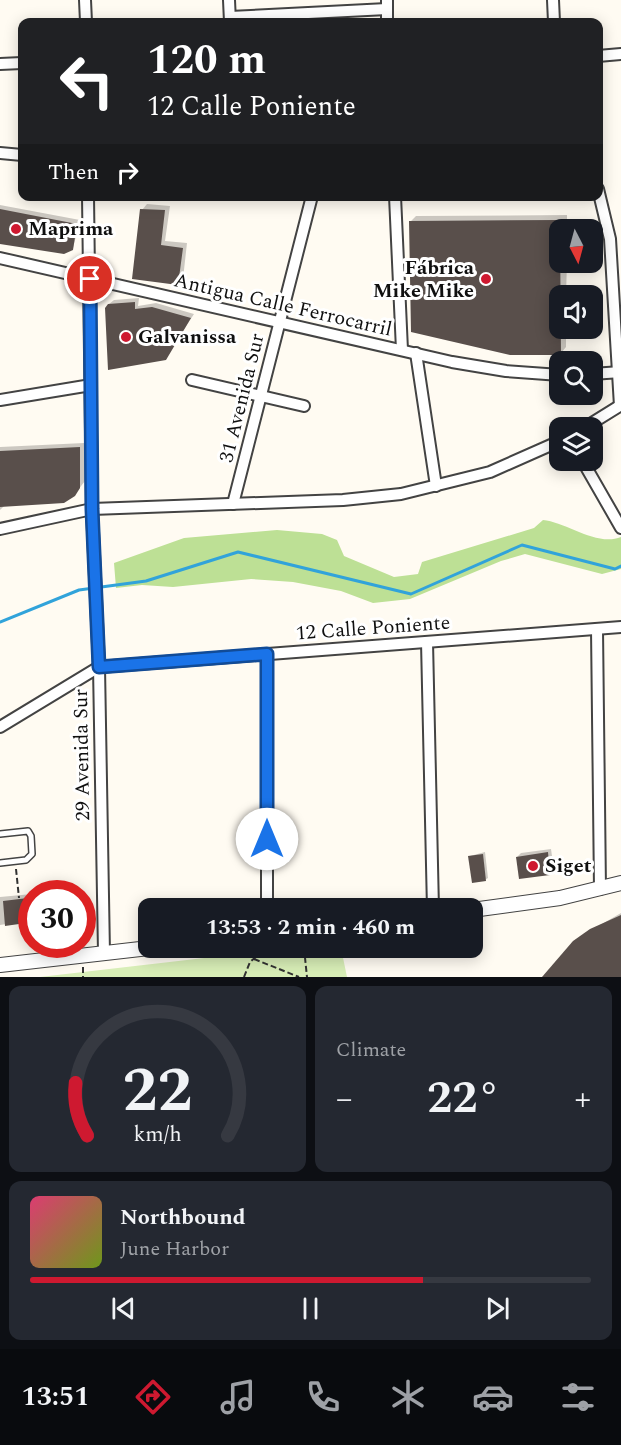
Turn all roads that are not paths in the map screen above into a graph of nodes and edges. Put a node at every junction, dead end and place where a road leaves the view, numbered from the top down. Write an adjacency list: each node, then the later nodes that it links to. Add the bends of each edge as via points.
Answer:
1 (85, 0): 5 (street)
2 (229, 0): 6 (street)
3 (553, 0): 8 (street)
4 (387, 4): 7 (street)
5 (86, 18)
6 (230, 18)
7 (250, 18)
8 (554, 18)
9 (621, 54): 10 (street)
10 (603, 56)
11 (0, 63): 12 (street)
12 (18, 63)
13 (0, 153): 14 (street)
14 (18, 155)
15 (88, 201): 21 (street, 29 Avenida Sur)
16 (311, 201): 22 (street, 31 Avenida Sur)
17 (395, 201): 23 (street)
18 (602, 201): 20 (street)
19 (0, 258): 21 (street, Antigua Calle Ferrocarril)
20 (616, 261): 25 (street)
21 (90, 279): 22 (street, Antigua Calle Ferrocarril); 29 (street, 29 Avenida Sur)
22 (280, 324): 23 (street, Antigua Calle Ferrocarril); 30 (street, 31 Avenida Sur)
23 (402, 350): 24 (street, Antigua Calle Ferrocarril)
24 (416, 353): 27 (street, Antigua Calle Ferrocarril, via 506,371); 37 (street)
25 (619, 372): 26 (street); 33 (street)
26 (603, 373)
27 (549, 374)
28 (192, 380): 30 (street)
29 (91, 385): 31 (street); 39 (street, 29 Avenida Sur)
30 (262, 396): 32 (street); 38 (street, 31 Avenida Sur)
31 (0, 400)
32 (304, 406)
33 (621, 406): 34 (street)
34 (602, 417)
35 (549, 446): 37 (street, via 505,467)
36 (588, 471): 40 (street)
37 (436, 486): 38 (street, via 343,500)
38 (233, 504): 39 (street)
39 (92, 509): 41 (street); 46 (street, 29 Avenida Sur)
40 (621, 528)
41 (0, 529)
42 (621, 627): 43 (street, 12 Calle Poniente)
43 (597, 629): 44 (street, 12 Calle Poniente); 51 (street)
44 (427, 642): 45 (street, 12 Calle Poniente); 53 (street)
45 (267, 654): 46 (street, 12 Calle Poniente); 52 (street)
46 (99, 667): 47 (street, 12 Calle Poniente); 56 (street, 29 Avenida Sur)
47 (0, 728)
48 (0, 834): 49 (lane, via 28,831 32,854 16,863)
49 (0, 863)
50 (621, 883): 51 (street)
51 (600, 889): 54 (street)
52 (267, 898)
53 (433, 898)
54 (483, 909)
55 (138, 949): 56 (street)
56 (104, 953): 57 (street)
57 (0, 965)

